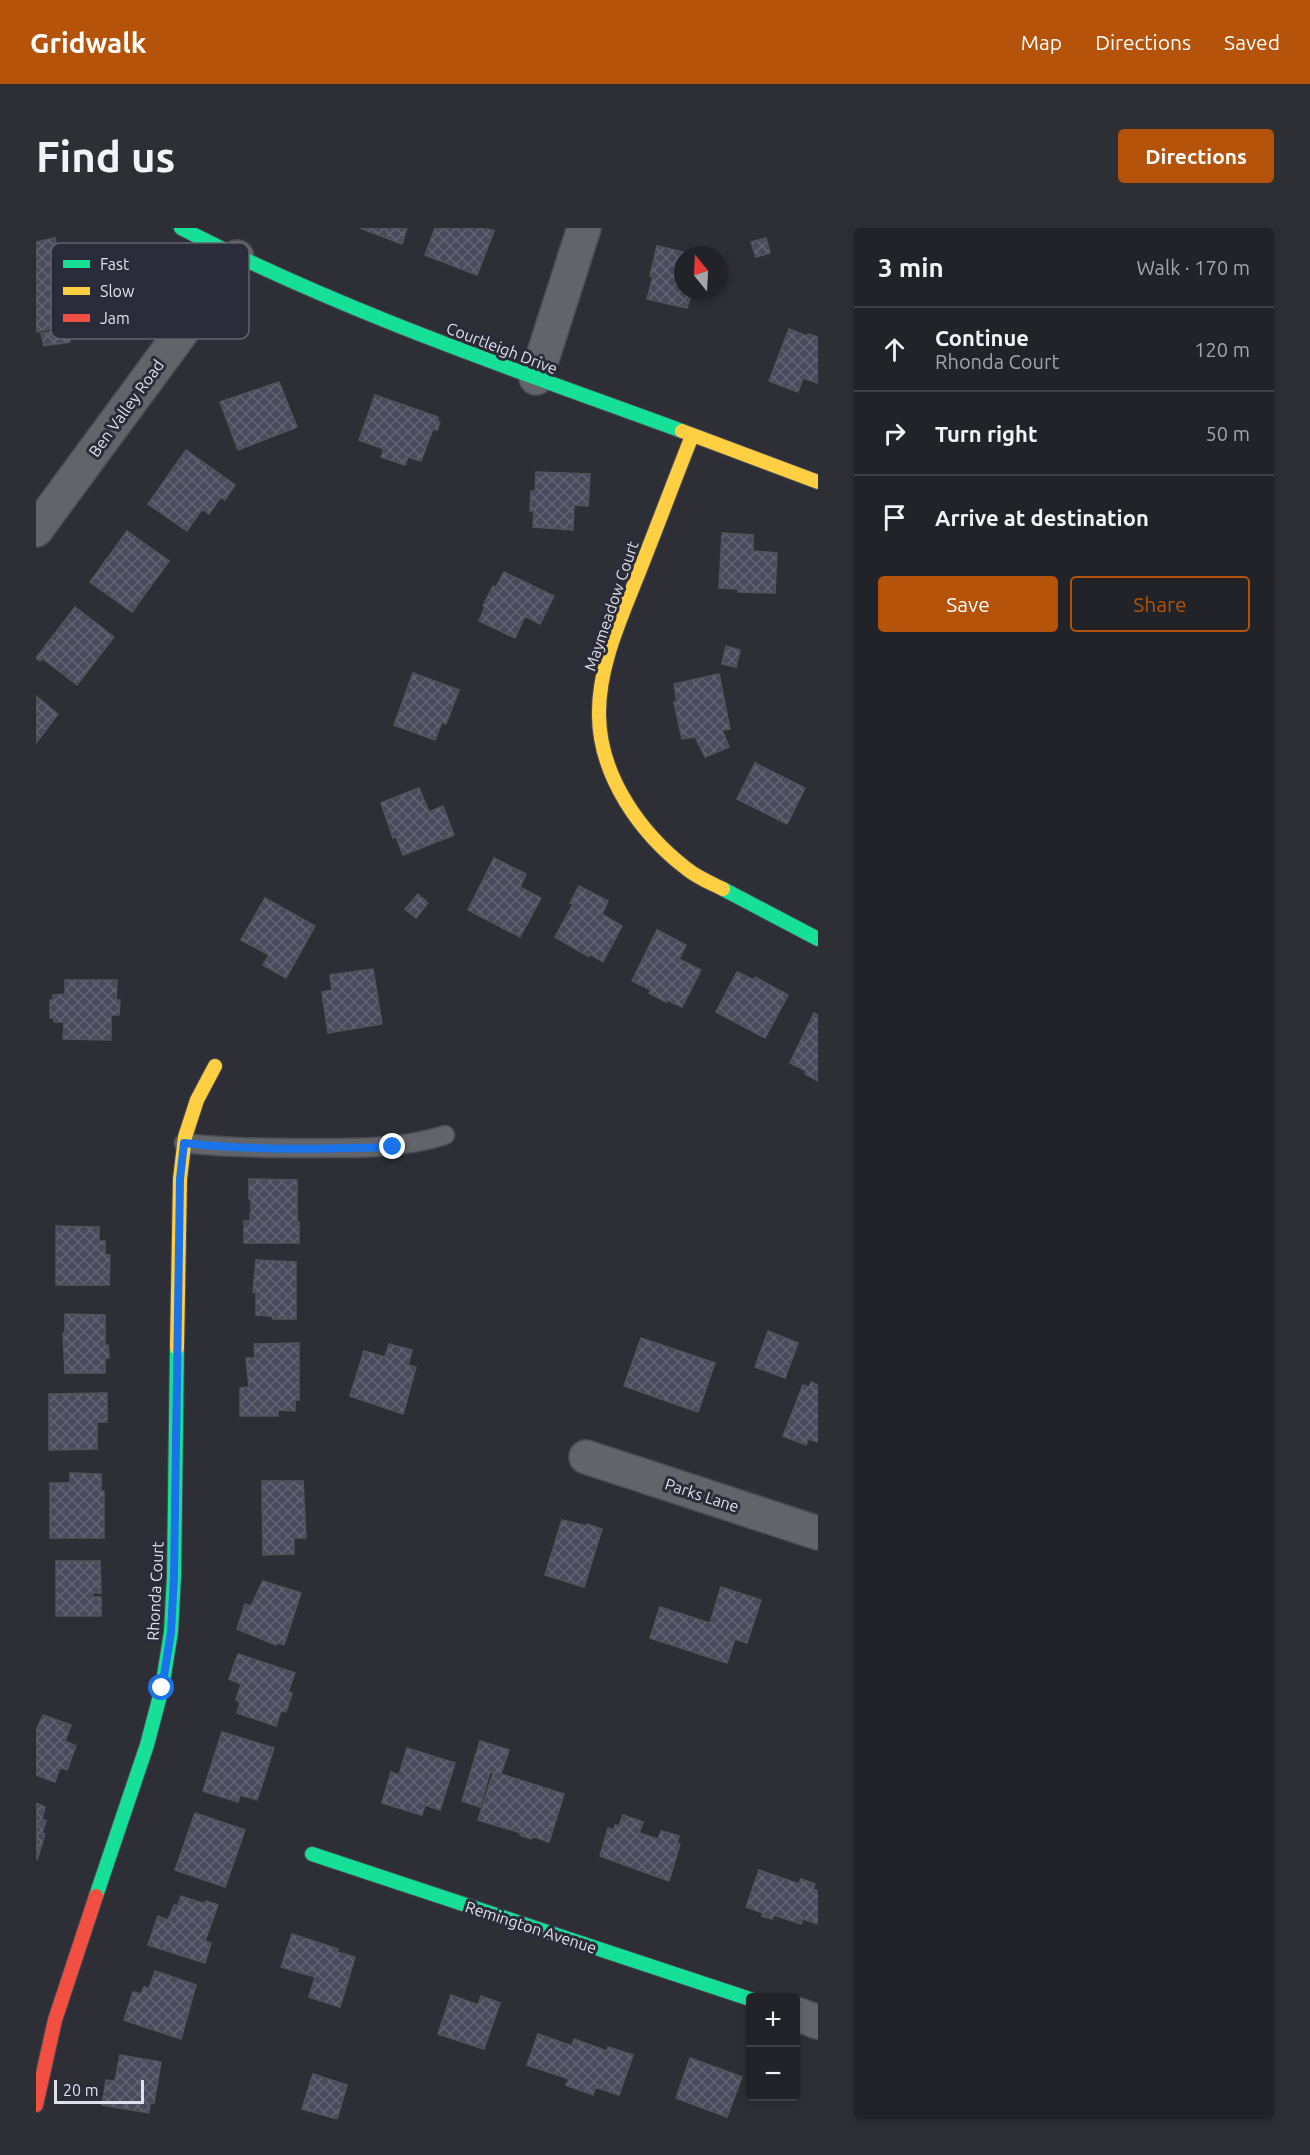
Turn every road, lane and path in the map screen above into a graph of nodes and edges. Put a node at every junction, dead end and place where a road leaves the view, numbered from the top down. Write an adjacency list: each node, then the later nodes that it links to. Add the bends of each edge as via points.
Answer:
1 (181, 228): 3 (street, Courtleigh Drive)
2 (584, 228): 6 (street)
3 (210, 243)
4 (249, 262): 6 (street, Courtleigh Drive, via 366,314)
5 (177, 339): 9 (street, Ben Valley Road)
6 (536, 378): 7 (street, Courtleigh Drive)
7 (692, 436): 8 (street, Courtleigh Drive); 10 (street, Maymeadow Court, via 616,630 602,679 599,717 606,757 626,803 658,844 689,871)
8 (818, 482)
9 (36, 530)
10 (818, 939)
11 (215, 1066): 13 (street, Rhonda Court, via 197,1100)
12 (445, 1135): 13 (lane, via 420,1143 383,1147 264,1148)
13 (184, 1143): 20 (street, Rhonda Court, via 180,1179 171,1632 147,1745 55,2020)
14 (586, 1457): 15 (street, Parks Lane)
15 (818, 1533)
16 (312, 1854): 17 (street, Remington Avenue)
17 (746, 1998)
18 (800, 2016): 19 (street)
19 (818, 2022)
20 (36, 2105)

